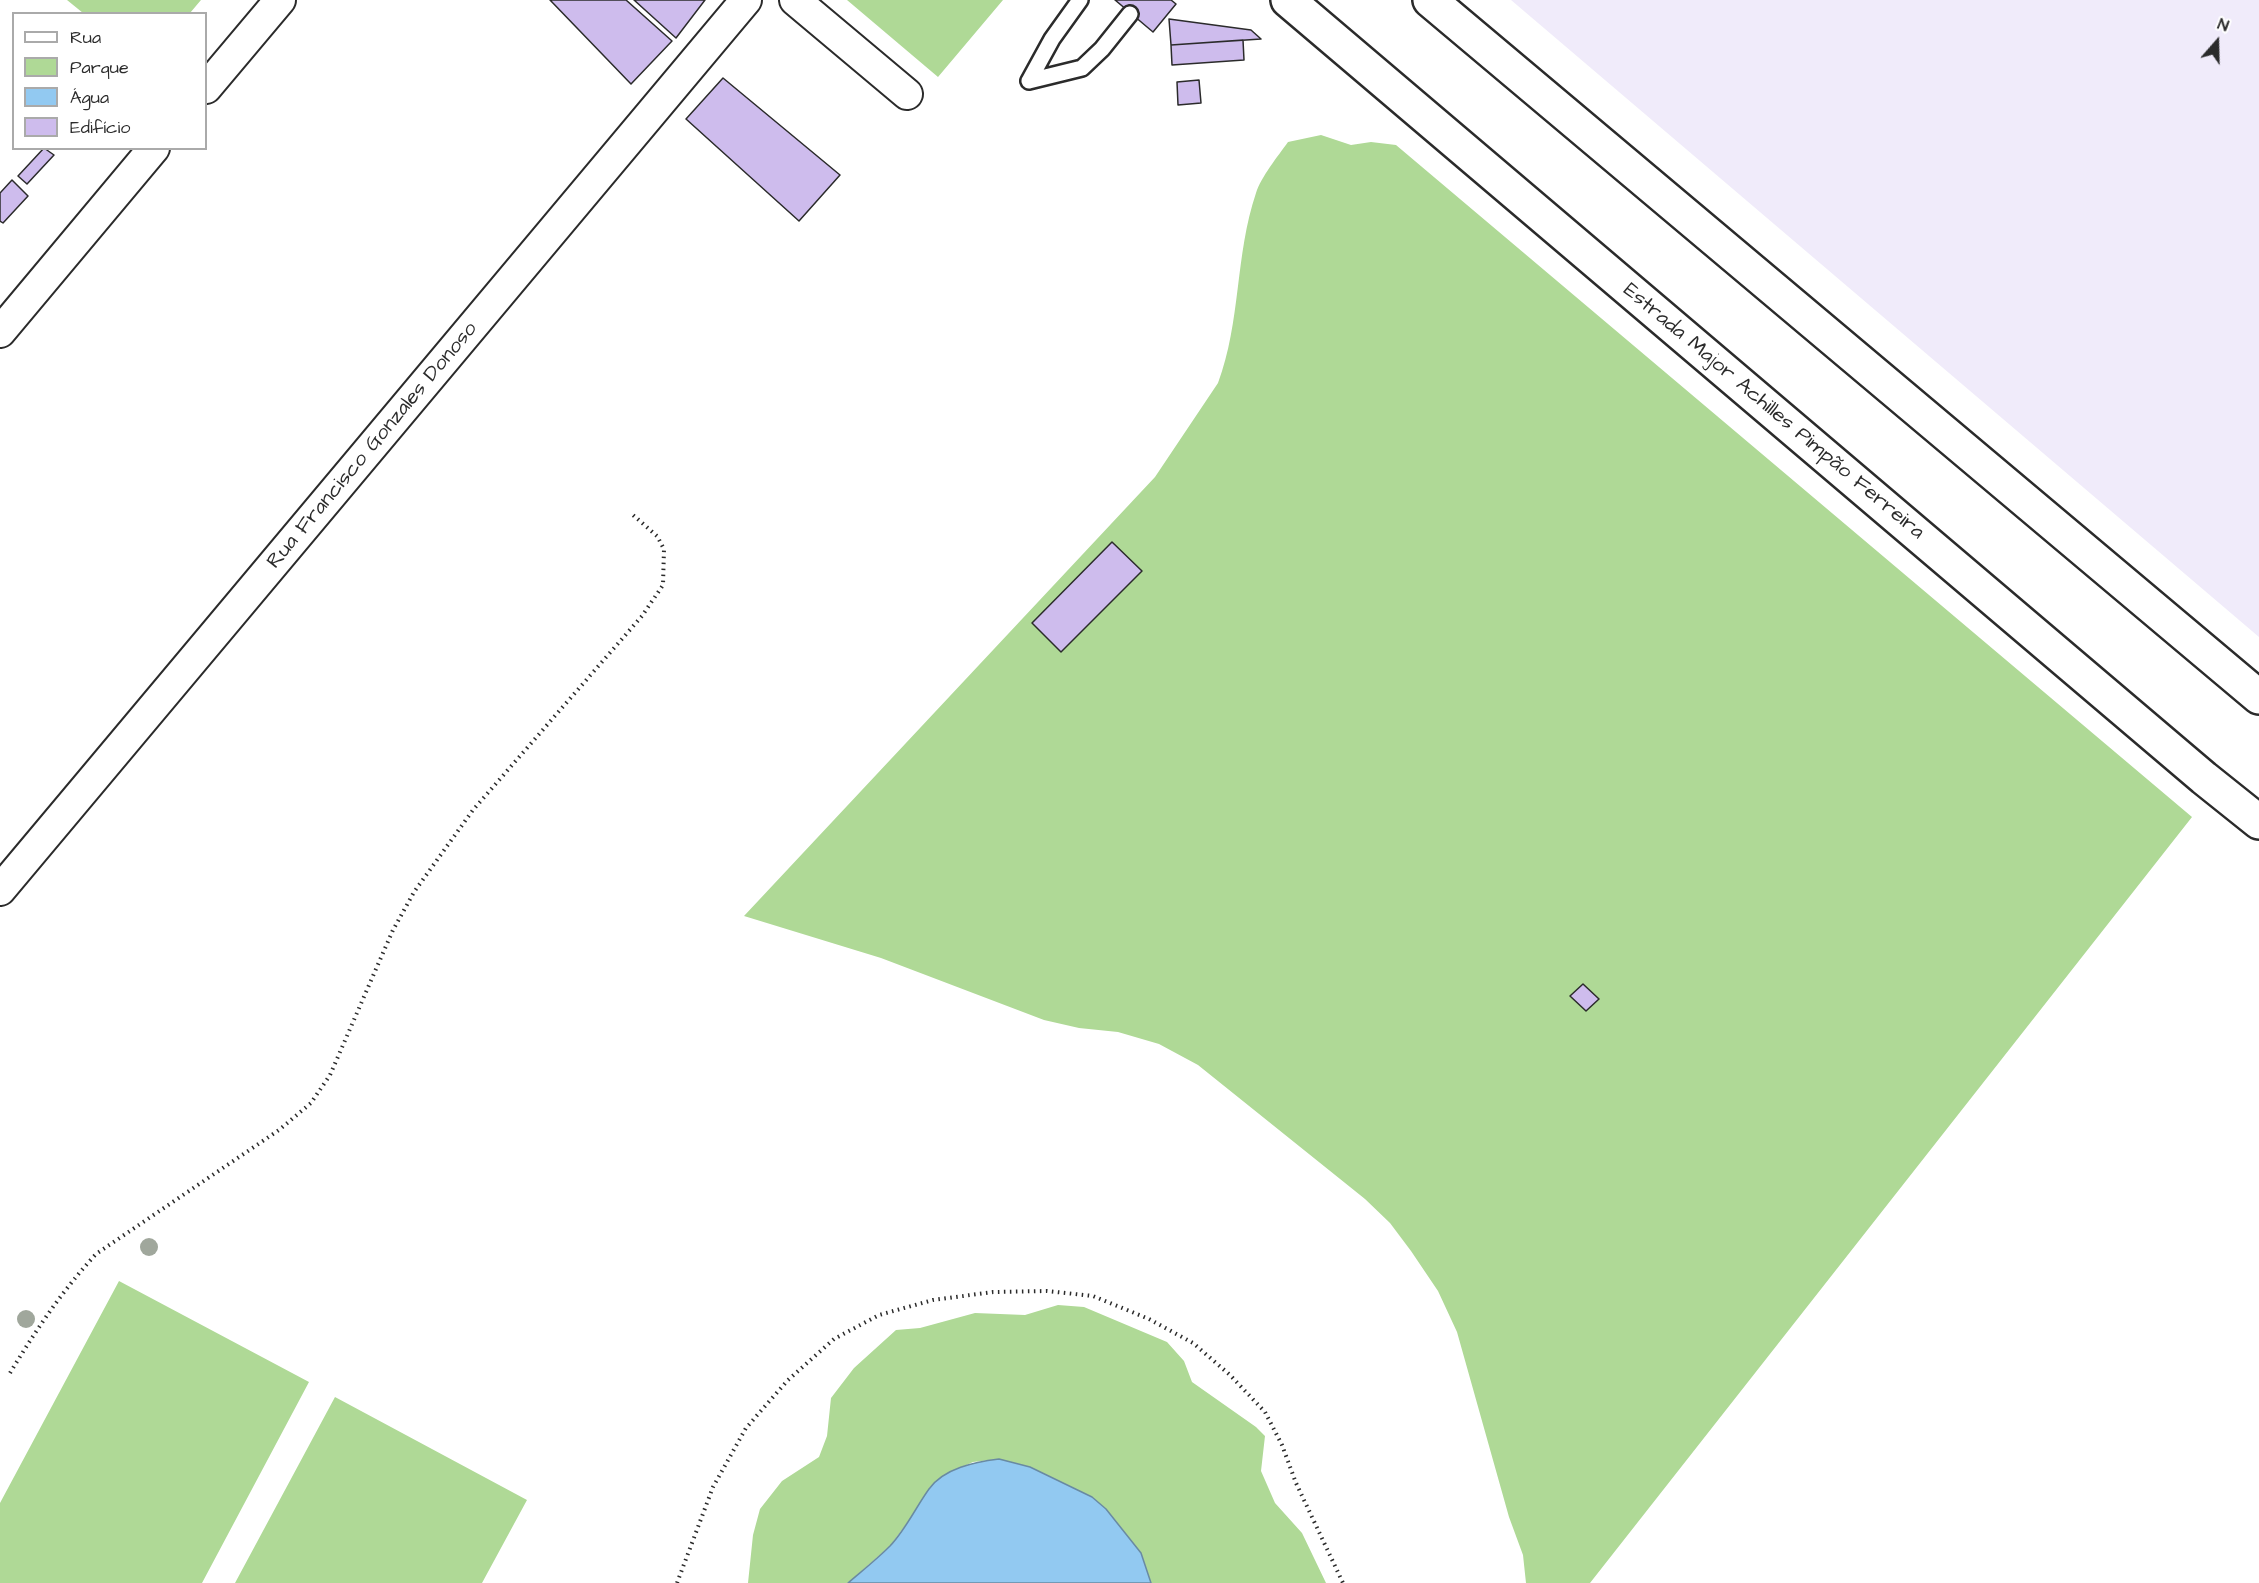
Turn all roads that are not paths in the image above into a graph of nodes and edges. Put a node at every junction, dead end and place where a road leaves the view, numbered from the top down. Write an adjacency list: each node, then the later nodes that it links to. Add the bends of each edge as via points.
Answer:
1 (280, 0): 8 (street)
2 (746, 0): 14 (street, Rua Francisco Gonzales Donoso)
3 (795, 0): 9 (street)
4 (1080, 0): 7 (lane, via 1029,81 1082,68)
5 (1430, 0): 12 (main road)
6 (1309, 7): 13 (main road, Estrada Major Achilles Pimpão Ferreira)
7 (1130, 14)
8 (207, 87)
9 (907, 94)
10 (152, 150): 11 (street)
11 (0, 332)
12 (2259, 697)
13 (2252, 809)
14 (0, 890)

